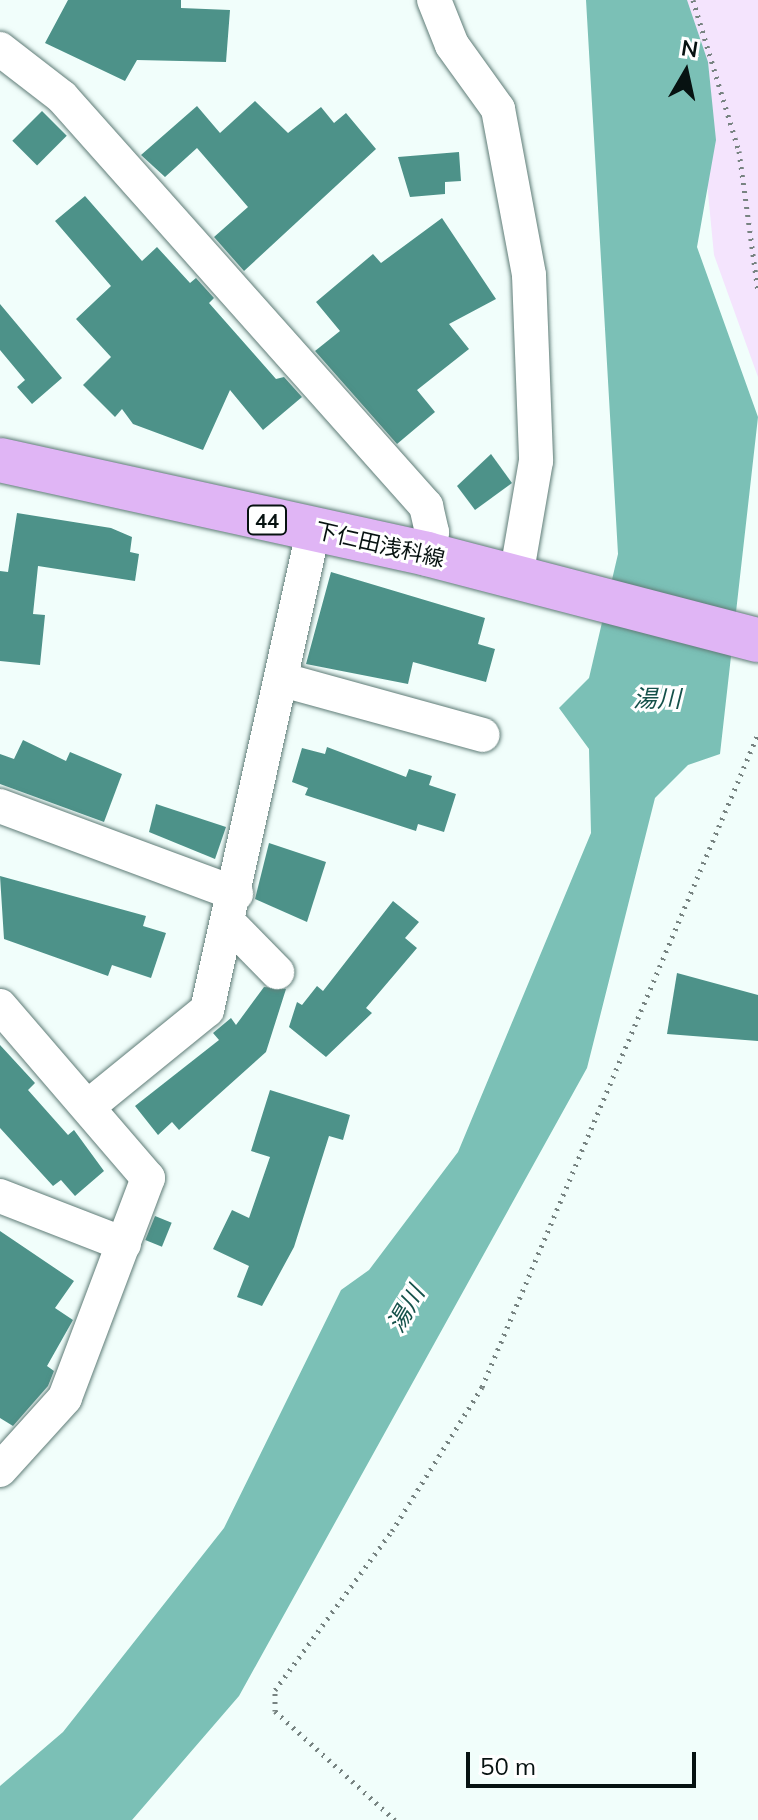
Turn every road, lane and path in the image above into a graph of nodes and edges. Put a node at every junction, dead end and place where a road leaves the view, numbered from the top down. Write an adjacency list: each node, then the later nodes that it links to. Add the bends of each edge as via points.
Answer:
1 (434, 0): 8 (street, via 452,45 498,109 529,275 536,461)
2 (693, 0): 4 (path, via 739,151)
3 (0, 49): 7 (street, via 62,97 426,506)
4 (758, 291)
5 (0, 460): 6 (main road, 下仁田浅科線 / 44)
6 (313, 530): 7 (main road, 下仁田浅科線 / 44); 10 (street)
7 (427, 554): 8 (main road, 下仁田浅科線 / 44)
8 (525, 579): 9 (main road, 下仁田浅科線 / 44)
9 (751, 639)
10 (283, 680): 12 (street); 14 (street, via 273,696)
11 (758, 734): 21 (path, via 482,1387 400,1519 275,1690 275,1711)
12 (483, 735)
13 (0, 806): 14 (street)
14 (232, 908): 15 (street); 17 (street, via 207,1010)
15 (277, 972)
16 (0, 1006): 17 (street)
17 (90, 1105): 19 (street, via 148,1178)
18 (0, 1196): 19 (street)
19 (124, 1244): 20 (street, via 65,1398)
20 (0, 1470)
21 (395, 1820)

